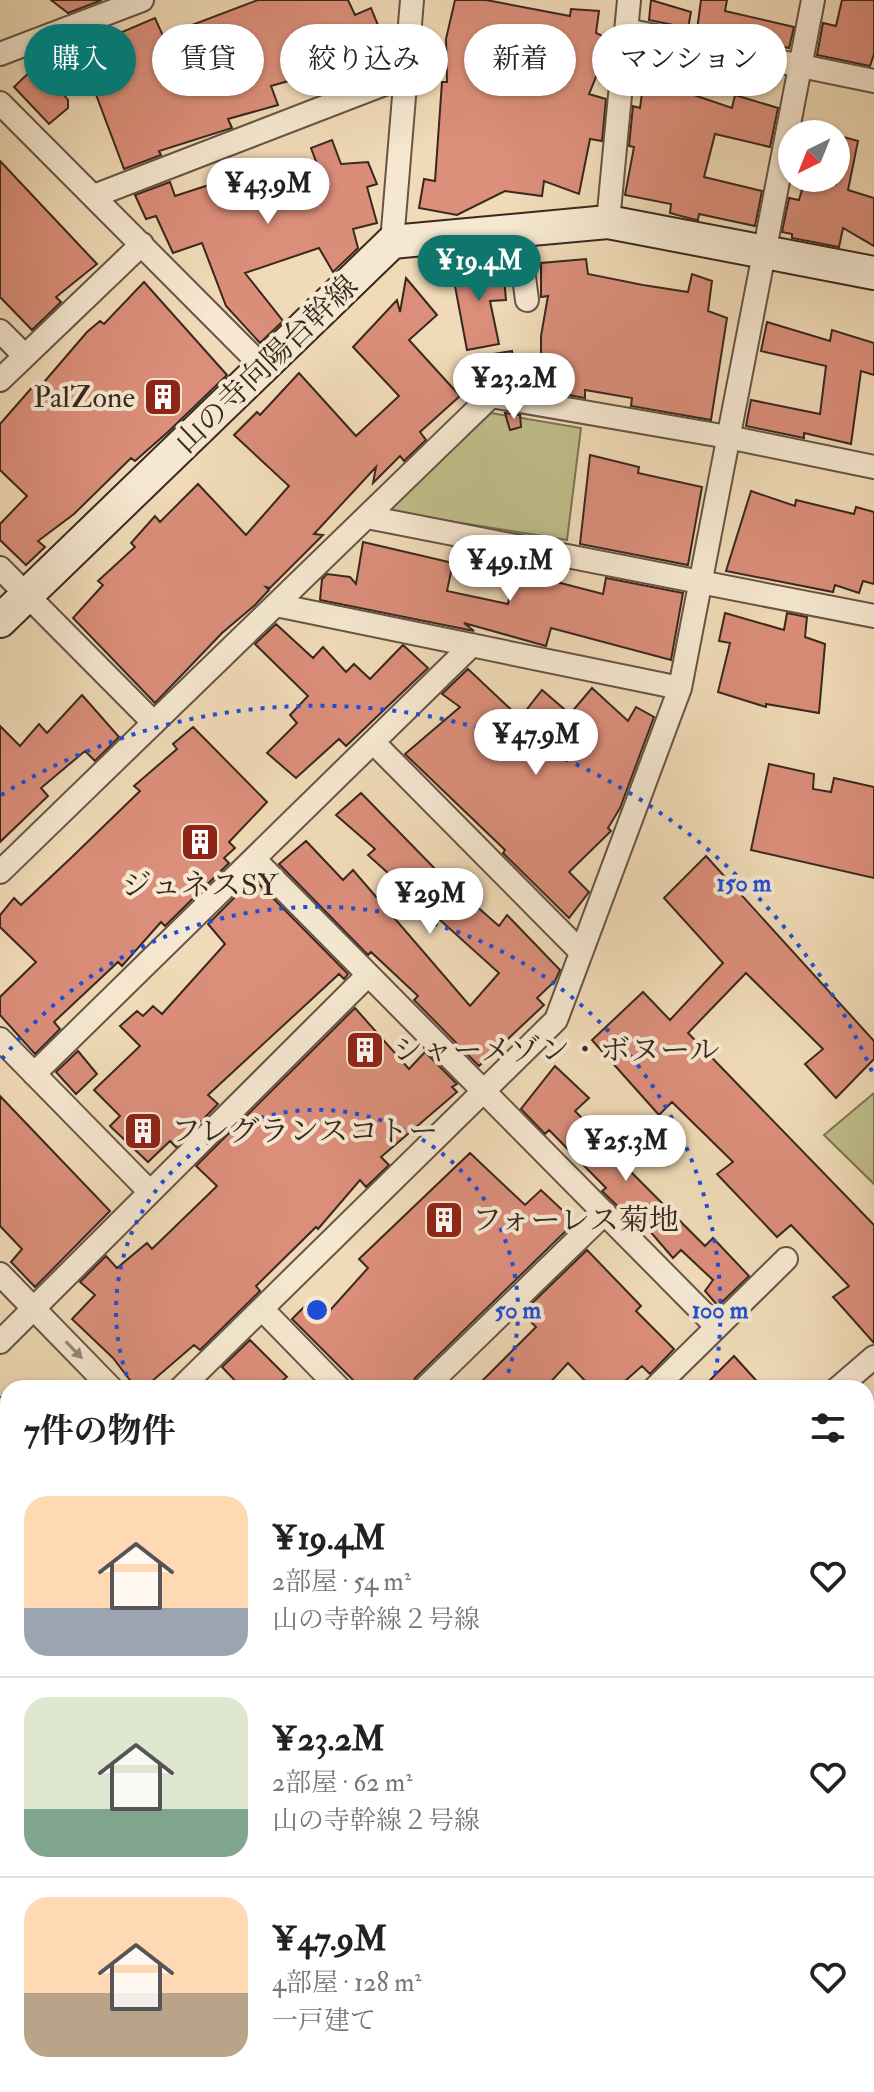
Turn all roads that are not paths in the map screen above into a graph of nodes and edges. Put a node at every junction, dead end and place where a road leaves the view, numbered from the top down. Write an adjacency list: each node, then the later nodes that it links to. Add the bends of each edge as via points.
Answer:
1 (142, 0): 7 (street)
2 (412, 0): 5 (street)
3 (629, 0): 6 (street)
4 (813, 0): 9 (street)
5 (410, 24)
6 (627, 24)
7 (0, 54)
8 (787, 64): 9 (street)
9 (800, 67): 10 (street); 20 (street)
10 (874, 81)
11 (353, 96): 15 (street)
12 (403, 96): 18 (street)
13 (620, 96): 16 (street)
14 (0, 103): 15 (street)
15 (94, 196): 19 (street)
16 (608, 222): 17 (street); 20 (street)
17 (518, 231): 18 (street); 22 (street)
18 (392, 242): 25 (street, 山の寺向陽台幹線)
19 (142, 244): 24 (street); 25 (street)
20 (764, 251): 21 (street); 27 (street)
21 (874, 273)
22 (527, 300)
23 (0, 331): 24 (street)
24 (25, 356): 26 (street)
25 (263, 367): 32 (street, 山の寺向陽台幹線)
26 (0, 380)
27 (728, 437): 28 (street); 29 (street, via 491,396); 31 (street)
28 (874, 467)
29 (367, 517): 31 (street); 33 (street)
30 (0, 568): 32 (street)
31 (700, 584): 34 (street); 37 (street)
32 (27, 594): 35 (street, 山の寺向陽台幹線); 38 (street)
33 (276, 605): 36 (street); 38 (street)
34 (874, 616)
35 (0, 621)
36 (472, 645): 37 (street); 39 (street)
37 (680, 688): 42 (street)
38 (154, 723): 41 (street)
39 (373, 742): 40 (street); 42 (street)
40 (254, 859): 43 (street); 45 (street)
41 (0, 872)
42 (581, 952): 46 (street, via 556,1020)
43 (368, 975): 46 (street); 47 (street)
44 (0, 1039): 45 (street)
45 (34, 1074): 47 (street)
46 (485, 1092): 48 (street); 52 (street)
47 (150, 1192): 51 (street)
48 (605, 1213): 53 (street); 59 (street)
49 (786, 1259): 53 (street)
50 (0, 1274): 51 (street)
51 (33, 1308): 54 (street); 56 (street, one-way to 56)
52 (262, 1309): 57 (street); 58 (street)
53 (717, 1327): 60 (street)
54 (0, 1342)
55 (874, 1357): 61 (street)
56 (103, 1380)
57 (189, 1380)
58 (331, 1380)
59 (433, 1380)
60 (663, 1380)
61 (847, 1380)

